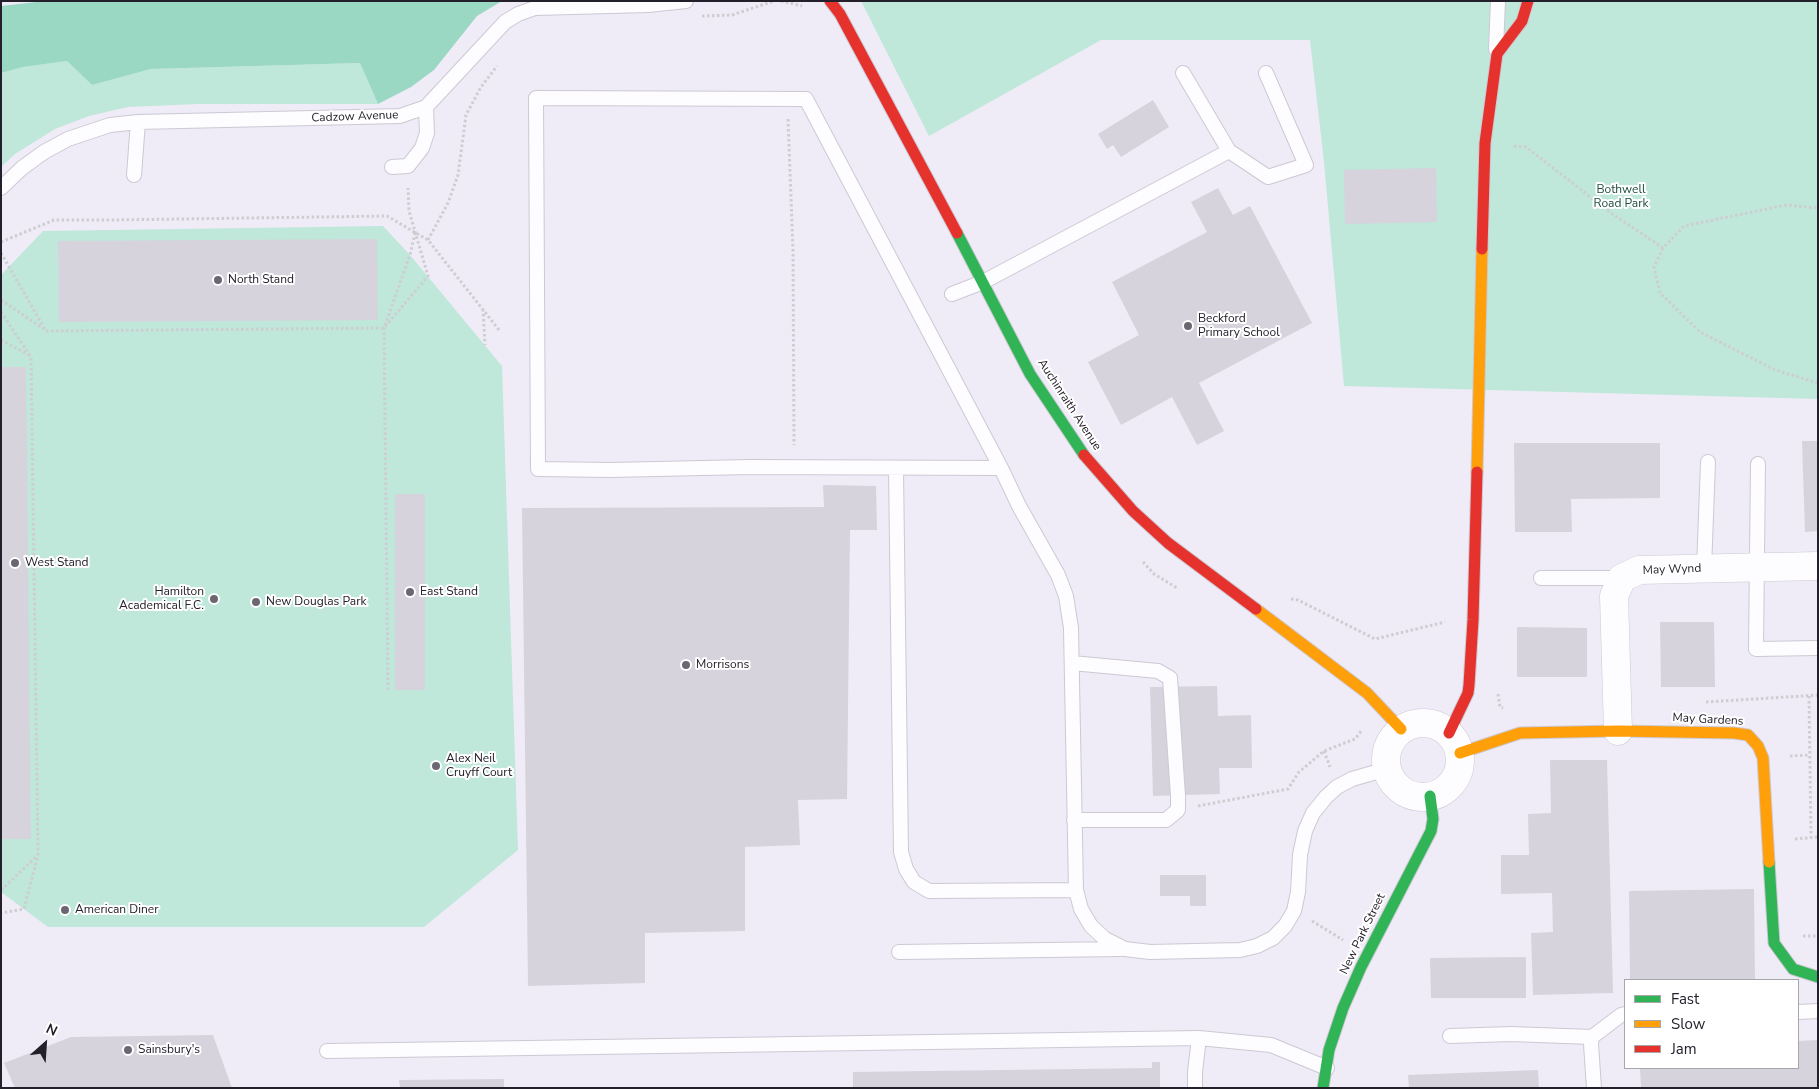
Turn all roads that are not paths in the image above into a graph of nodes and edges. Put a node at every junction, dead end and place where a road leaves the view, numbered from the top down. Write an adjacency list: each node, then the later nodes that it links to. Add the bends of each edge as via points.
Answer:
1 (686, 1): 8 (lane, Cadzow Avenue, via 534,8 518,14 505,22)
2 (830, 1): 14 (street, Auchinraith Avenue, via 840,14)
3 (1498, 1): 5 (lane)
4 (1528, 1): 5 (street, via 1522,21 1498,54)
5 (1496, 65): 29 (street, via 1485,143 1473,620 1468,693)
6 (1183, 73): 10 (lane)
7 (1266, 73): 10 (lane, via 1306,165 1268,177)
8 (426, 107): 9 (lane, Cadzow Avenue, via 400,116); 11 (lane, via 427,133 422,148 408,166)
9 (138, 122): 12 (lane); 13 (lane, Cadzow Avenue, via 110,125 68,139 22,168)
10 (1229, 151): 14 (lane)
11 (392, 166)
12 (134, 175)
13 (1, 188)
14 (983, 282): 15 (lane); 27 (street, Auchinraith Avenue, via 1030,374 1084,455 1133,510 1168,543 1367,693)
15 (952, 294)
16 (1708, 462): 22 (lane)
17 (1758, 464): 21 (lane)
18 (1001, 468): 19 (lane); 19 (lane, via 806,99 536,98 538,469); 26 (lane, via 1066,596)
19 (896, 469): 33 (lane, via 901,852 906,869 914,882 929,891)
20 (1818, 566): 21 (street, May Wynd)
21 (1756, 568): 22 (street, May Wynd); 25 (lane, via 1756,649)
22 (1704, 569): 24 (street, May Wynd, via 1639,570)
23 (1541, 578): 24 (lane)
24 (1622, 578): 28 (street, via 1614,596)
25 (1818, 648)
26 (1072, 663): 32 (lane); 32 (lane, via 1158,671 1170,678 1178,796 1178,810 1166,820)
27 (1401, 729): 29 (street, via 1426,722 1442,728); 30 (street, via 1387,751)
28 (1618, 731): 29 (street, May Gardens, via 1520,733); 36 (street, May Gardens, via 1734,733 1748,735 1758,746 1763,758 1774,943 1794,969)
29 (1455, 743): 31 (street, via 1459,770 1451,785)
30 (1387, 769): 31 (street, via 1390,778 1403,791 1420,797); 34 (lane, via 1337,787 1313,813 1305,831 1294,911 1273,938 1240,950 1150,952)
31 (1430, 796): 44 (street, New Park Street, via 1431,831 1343,1008 1329,1050)
32 (1074, 820): 33 (lane)
33 (1076, 890): 34 (lane, via 1081,909 1091,926 1105,939)
34 (1125, 949): 35 (lane)
35 (899, 952)
36 (1818, 977)
37 (1818, 1011): 38 (lane)
38 (1799, 1012)
39 (1624, 1014): 41 (lane)
40 (1450, 1036): 41 (lane)
41 (1592, 1037): 47 (lane)
42 (1199, 1038): 43 (lane); 44 (lane, via 1271,1045); 45 (lane)
43 (327, 1051)
44 (1327, 1068): 46 (street, New Park Street)
45 (1195, 1088)
46 (1323, 1088)
47 (1594, 1088)

